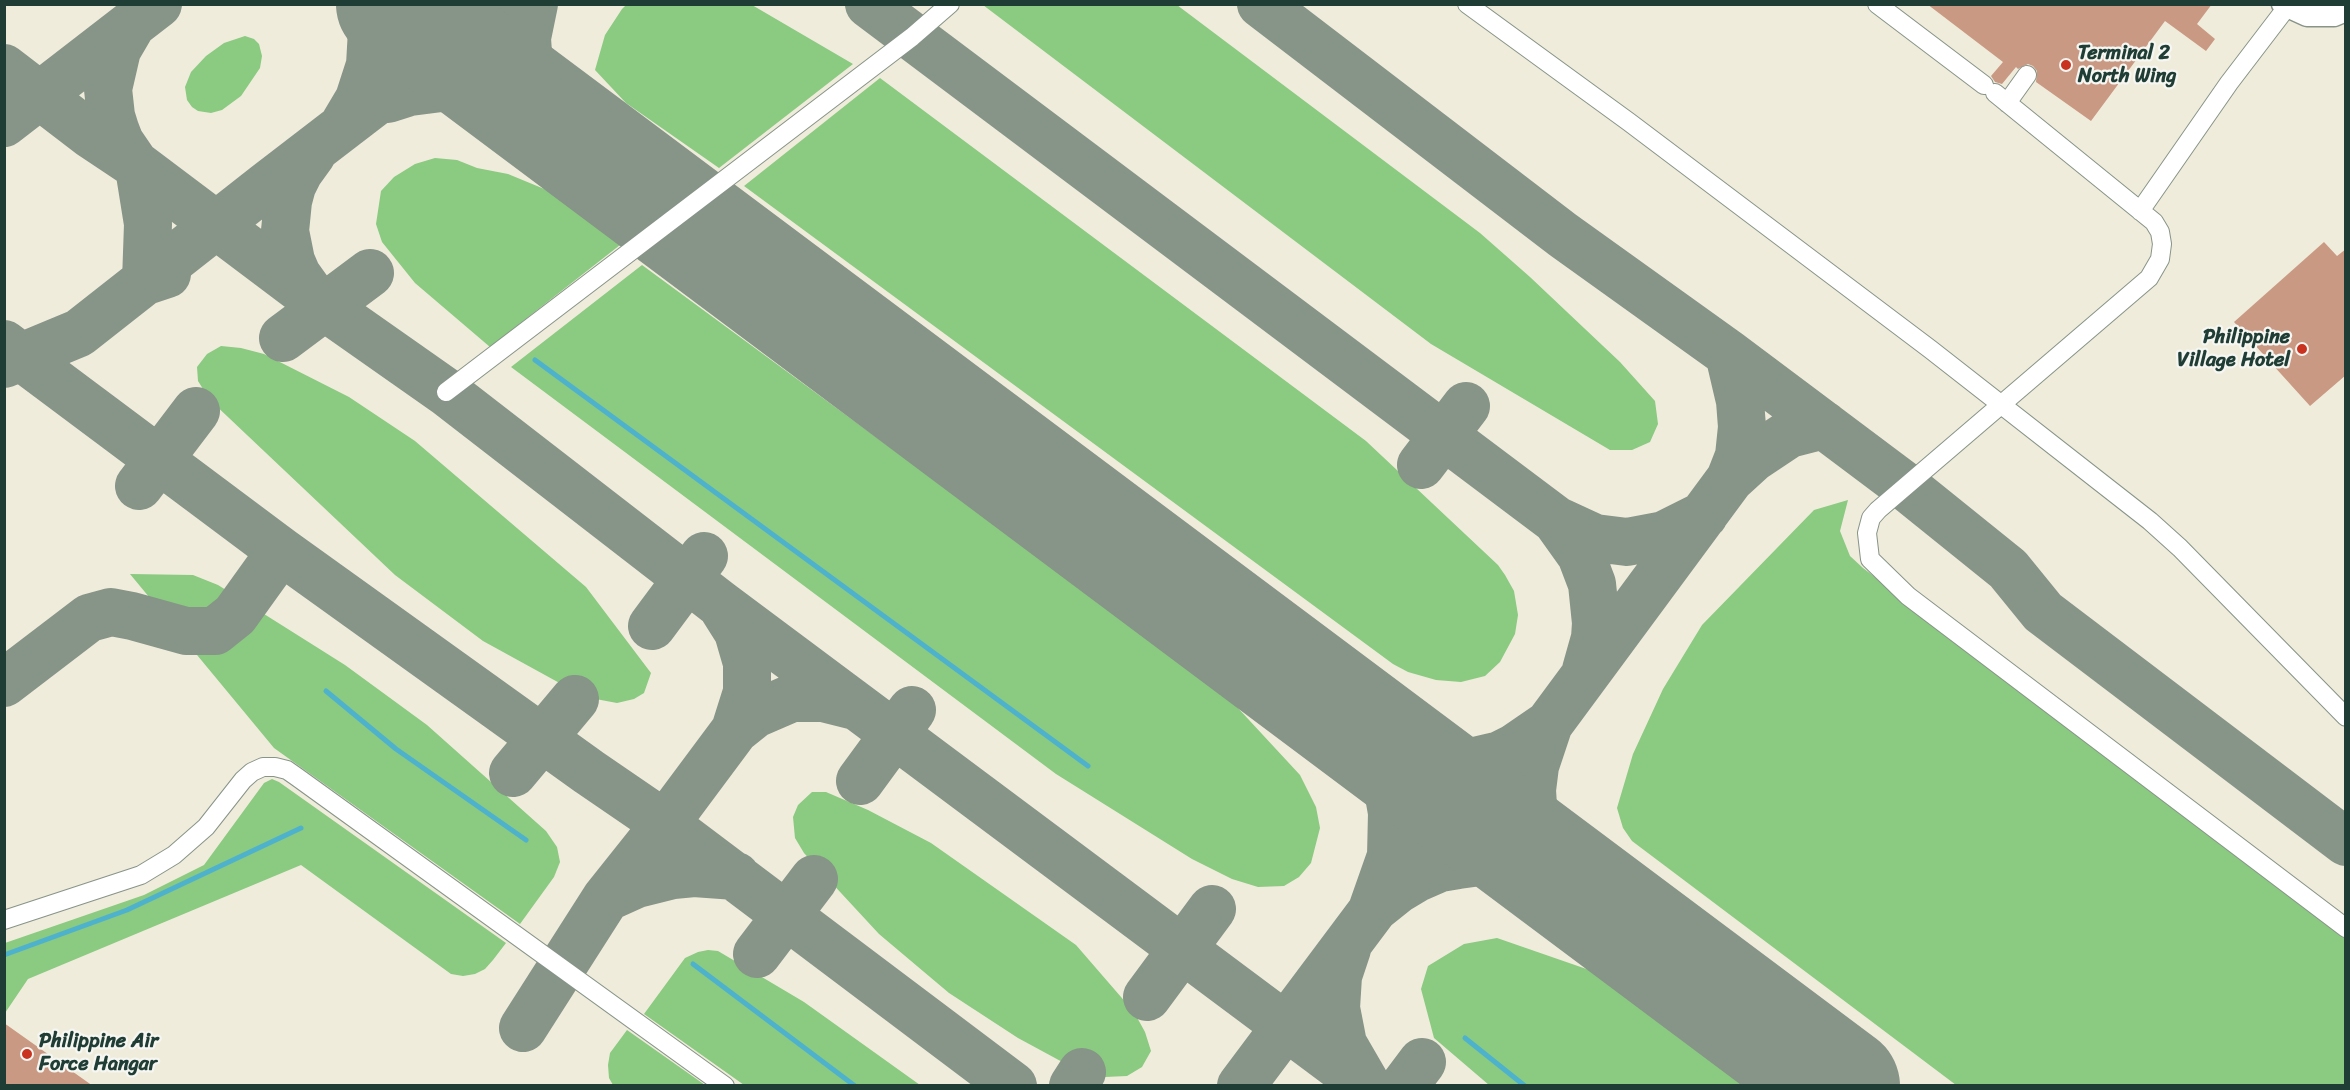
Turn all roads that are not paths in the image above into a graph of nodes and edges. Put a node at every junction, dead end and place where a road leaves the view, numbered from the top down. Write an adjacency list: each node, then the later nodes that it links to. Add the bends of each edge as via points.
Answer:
1 (950, 4): 10 (lane)
2 (1467, 4): 11 (lane)
3 (1877, 4): 5 (lane)
4 (2285, 6): 6 (main road, via 2321,16); 9 (lane)
5 (1896, 10): 8 (lane)
6 (2346, 10)
7 (2027, 75): 8 (lane)
8 (1995, 94): 9 (lane)
9 (2140, 211): 11 (lane, via 2160,232 2162,244 2155,271)
10 (446, 392)
11 (2000, 405): 12 (lane, via 2150,521); 14 (lane, via 1871,518 1867,532 1870,559 1908,596)
12 (2346, 717)
13 (4, 920): 15 (lane, via 141,875 174,855 206,827 252,772 275,767 297,777)
14 (2346, 928)
15 (725, 1086)

